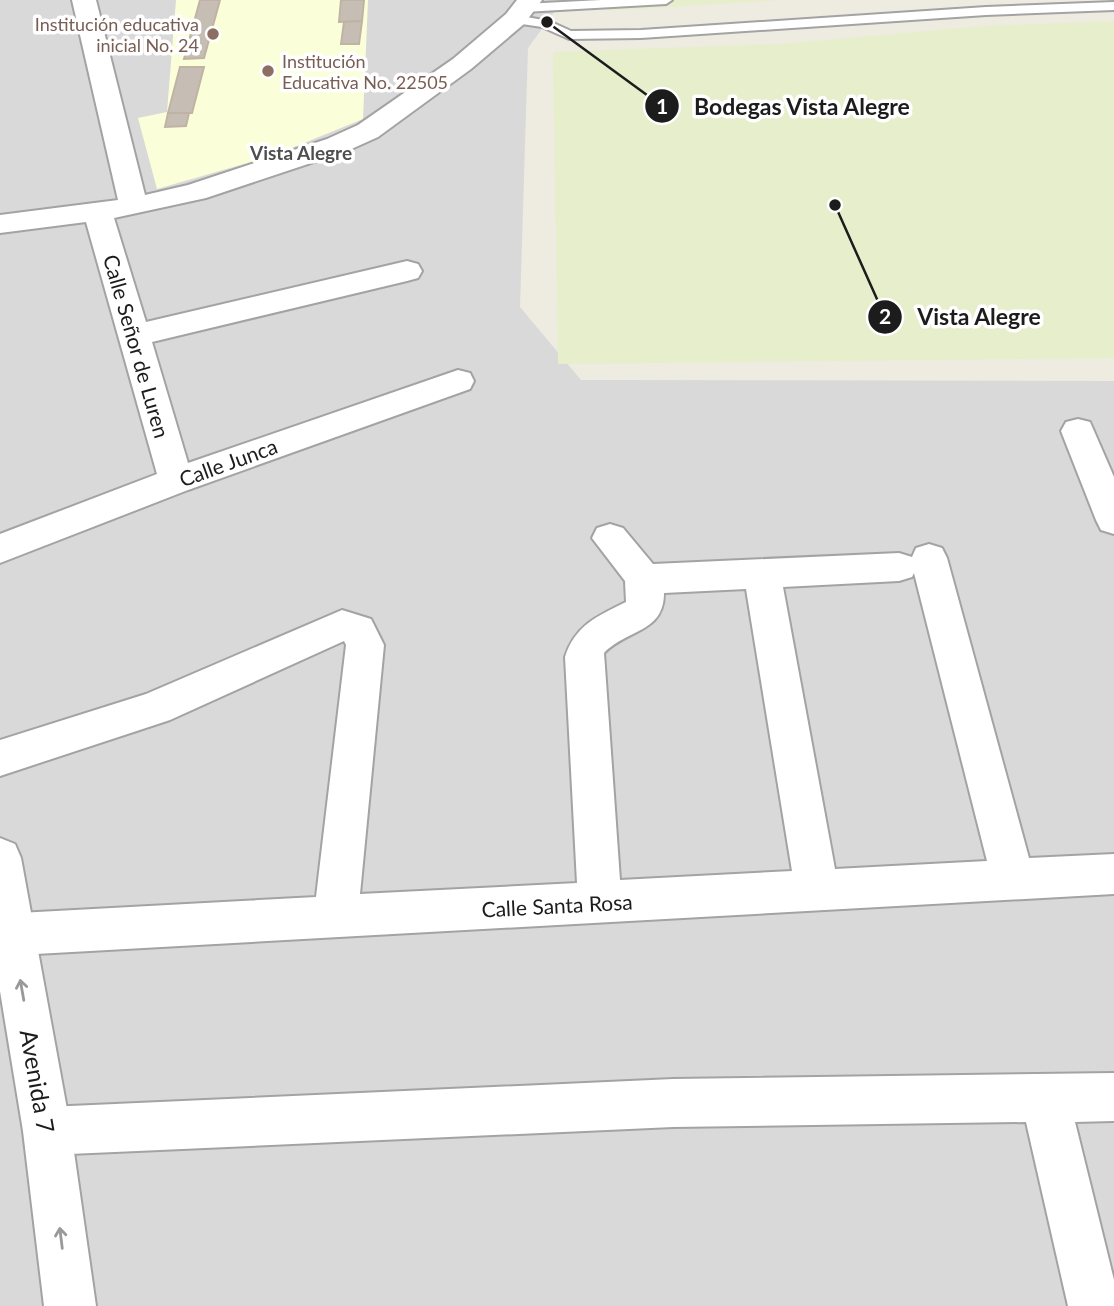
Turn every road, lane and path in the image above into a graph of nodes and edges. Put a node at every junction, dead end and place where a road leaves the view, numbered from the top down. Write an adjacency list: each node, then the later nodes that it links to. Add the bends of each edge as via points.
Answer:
1 (84, 0): 5 (street)
2 (666, 0): 4 (lane)
3 (1114, 6): 4 (lane, via 617,35 569,35)
4 (523, 9): 5 (street, via 462,64 368,131 292,162)
5 (134, 207): 6 (street)
6 (98, 212): 7 (street); 9 (street, Calle Señor de Luren)
7 (0, 224)
8 (407, 271): 9 (street)
9 (132, 337): 12 (street, Calle Señor de Luren)
10 (458, 381): 12 (street, Calle Junca)
11 (1078, 431): 13 (street)
12 (176, 481): 15 (street, Calle Junca)
13 (1114, 520)
14 (610, 538): 17 (street)
15 (0, 549)
16 (762, 573): 17 (street); 21 (street, via 914,563); 22 (street)
17 (644, 579): 23 (street, via 648,598 642,612 601,632 586,646 584,657)
18 (0, 758): 24 (street, via 156,708 342,625 353,626 362,633 365,645)
19 (0, 858): 25 (street, Avenida 7)
20 (1114, 874): 21 (street, Calle Santa Rosa)
21 (1013, 879): 22 (street, Calle Santa Rosa)
22 (817, 891): 23 (street, Calle Santa Rosa)
23 (600, 903): 24 (street, Calle Santa Rosa)
24 (336, 915): 25 (street, Calle Santa Rosa)
25 (6, 934): 28 (street, Avenida 7, one-way to 25)
26 (1114, 1097): 27 (street)
27 (1045, 1100): 28 (street, via 673,1103); 30 (street)
28 (47, 1131): 29 (street, Avenida 7, one-way to 28)
29 (70, 1306)
30 (1094, 1306)

